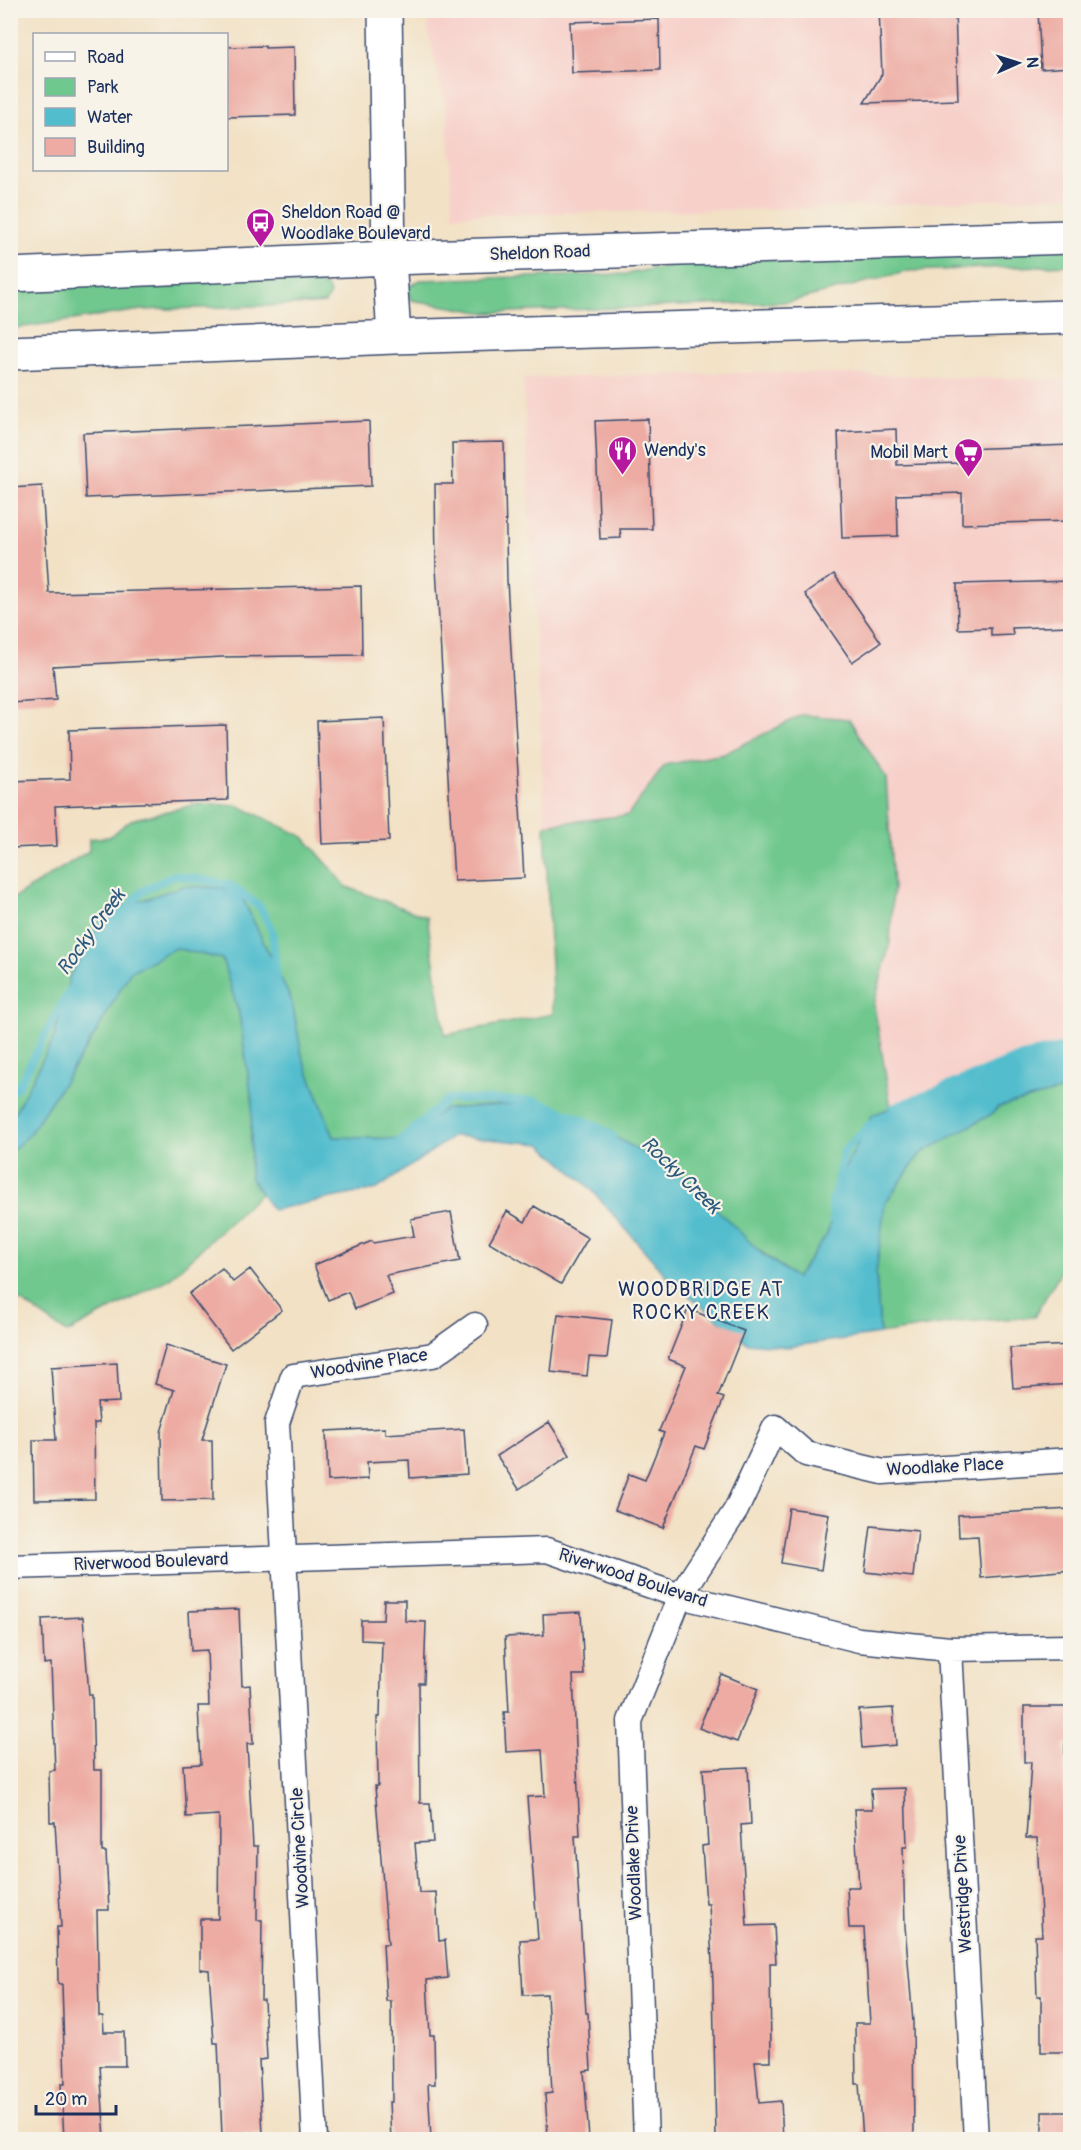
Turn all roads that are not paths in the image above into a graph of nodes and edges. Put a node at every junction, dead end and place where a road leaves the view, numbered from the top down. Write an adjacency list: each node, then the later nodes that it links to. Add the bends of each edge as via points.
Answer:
1 (385, 10): 3 (main road)
2 (1071, 237): 3 (main road, Sheldon Road)
3 (389, 258): 4 (main road, Sheldon Road); 6 (main road)
4 (10, 275)
5 (1071, 317): 6 (main road)
6 (394, 338): 7 (main road)
7 (10, 353)
8 (475, 1325): 10 (street, Woodvine Place, via 433,1355 293,1376 278,1423)
9 (1071, 1460): 12 (street, Woodlake Place, via 883,1472 806,1454 775,1426 736,1510)
10 (285, 1557): 11 (street, Riverwood Boulevard); 12 (street, Riverwood Boulevard, via 547,1550); 15 (street, Woodvine Circle)
11 (10, 1567)
12 (680, 1596): 14 (street, Riverwood Boulevard, via 859,1640); 16 (street, Woodlake Drive, via 630,1721)
13 (1071, 1647): 14 (street, Riverwood Boulevard)
14 (950, 1649): 17 (street, Westridge Drive)
15 (315, 2139)
16 (646, 2139)
17 (976, 2139)

